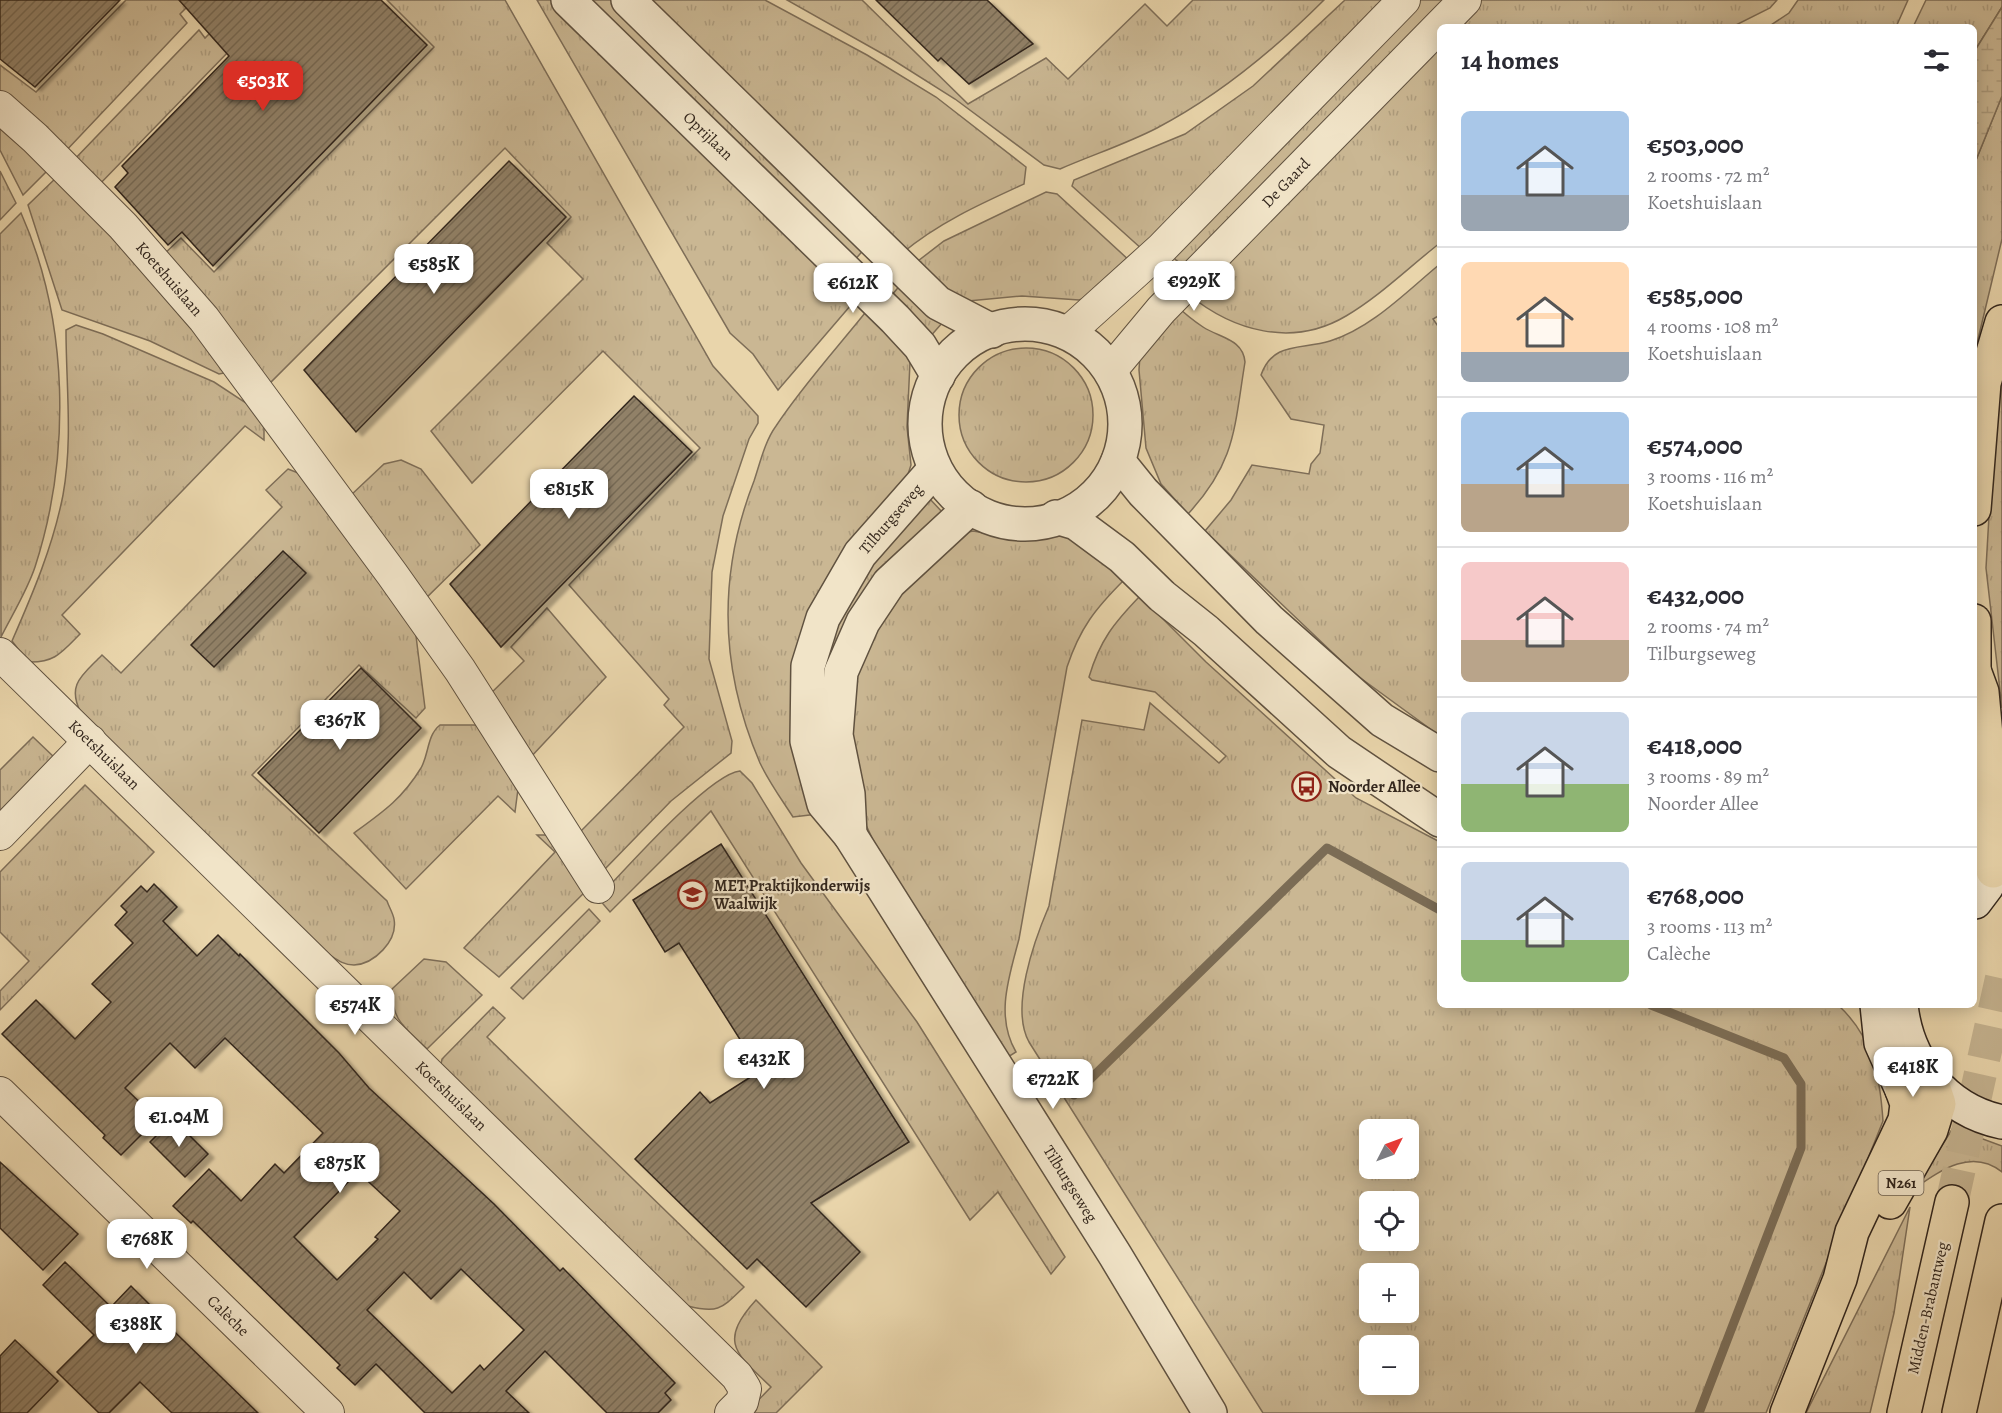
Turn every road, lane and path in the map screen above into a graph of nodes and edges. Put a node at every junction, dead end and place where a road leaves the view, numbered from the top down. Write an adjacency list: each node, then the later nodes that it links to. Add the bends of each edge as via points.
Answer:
1 (568, 0): 12 (street, Oprijlaan, via 895,319 920,346)
2 (628, 0): 9 (street, via 924,289 948,310)
3 (1404, 0): 10 (street, via 1161,249)
4 (1465, 0): 5 (street, De Gaard)
5 (1442, 24)
6 (1437, 29): 11 (street, De Gaard, via 1161,310)
7 (0, 107): 26 (street, Koetshuislaan, via 123,226 204,319 460,670)
8 (2002, 322): 15 (highway, via 1984,383)
9 (992, 331): 10 (street, via 1010,323 1030,322); 12 (street, via 954,358)
10 (1070, 332): 11 (street, via 1086,342)
11 (1111, 370): 13 (street, via 1124,405)
12 (938, 376): 14 (street, via 929,394 924,421)
13 (1118, 461): 17 (street, via 1112,477 1088,503); 21 (street, via 1269,620 1382,720)
14 (934, 470): 16 (street, via 950,492); 24 (street, Tilburgseweg, via 860,554 823,618 808,666 807,741 824,804)
15 (1977, 471)
16 (971, 507): 17 (street, via 1014,522); 24 (street, Tilburgseweg, via 889,583 863,622 841,672 836,735 848,794)
17 (1056, 518): 22 (street, via 1076,523 1122,557 1339,752)
18 (0, 654): 20 (street, Koetshuislaan)
19 (1977, 681): 25 (highway, via 1982,692 1992,799)
20 (90, 741): 23 (street); 33 (street, Koetshuislaan, via 737,1376)
21 (1437, 753)
22 (1437, 818)
23 (0, 834)
24 (850, 836): 35 (street, Tilburgseweg)
25 (1987, 886)
26 (598, 887)
27 (1880, 1009): 28 (street, via 1881,1043)
28 (1917, 1085): 30 (street, via 1966,1111); 36 (highway, N261, via 1906,1104 1905,1120 1852,1232 1840,1279)
29 (0, 1093): 34 (street, Calèche)
30 (2002, 1122)
31 (1952, 1202): 37 (highway, Midden-Brabantweg)
32 (2002, 1221): 38 (highway)
33 (738, 1401)
34 (327, 1413)
35 (1210, 1413)
36 (1787, 1413)
37 (1904, 1413)
38 (1959, 1413)

